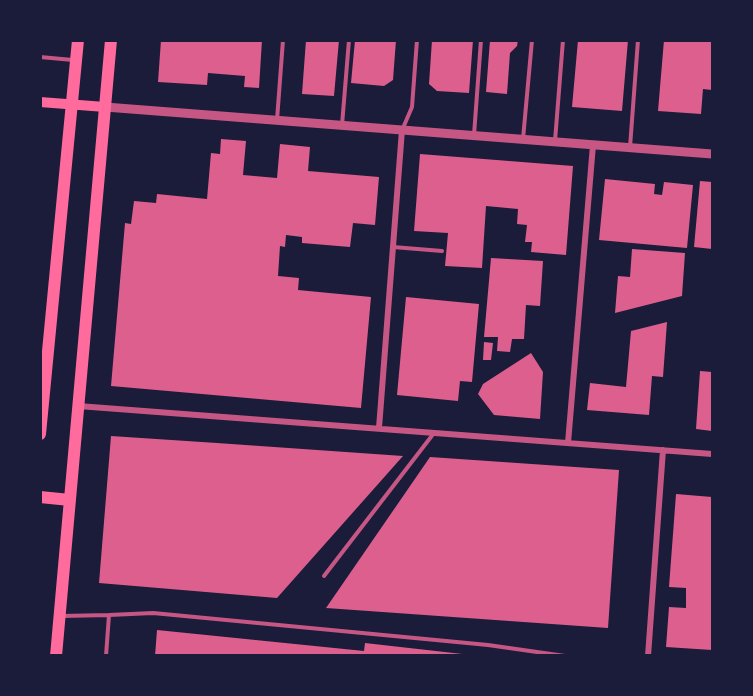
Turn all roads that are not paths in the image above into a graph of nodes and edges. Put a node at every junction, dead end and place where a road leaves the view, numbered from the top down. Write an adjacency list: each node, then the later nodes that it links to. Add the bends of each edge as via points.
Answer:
1 (78, 40): 11 (highway)
2 (111, 40): 14 (highway)
3 (283, 40): 15 (lane)
4 (349, 40): 16 (lane)
5 (417, 40): 17 (lane, via 412,106)
6 (481, 40): 18 (lane)
7 (532, 40): 19 (lane)
8 (563, 40): 20 (lane)
9 (638, 40): 22 (lane)
10 (40, 57): 11 (lane)
11 (76, 60): 13 (highway)
12 (40, 102): 13 (main road)
13 (72, 105): 14 (main road); 29 (highway)
14 (105, 107): 15 (street); 26 (highway)
15 (277, 121): 16 (street)
16 (342, 126): 17 (street)
17 (402, 130): 18 (street); 24 (street)
18 (474, 136): 19 (street)
19 (523, 140): 20 (street)
20 (555, 142): 21 (street)
21 (593, 145): 22 (street); 30 (street)
22 (630, 148): 23 (street)
23 (712, 154)
24 (393, 247): 25 (lane); 27 (street)
25 (442, 251)
26 (78, 406): 27 (street); 34 (highway)
27 (379, 428): 28 (street)
28 (435, 433): 30 (street); 35 (lane)
29 (40, 434)
30 (568, 443): 31 (street)
31 (663, 450): 32 (street); 41 (street)
32 (712, 454)
33 (40, 496): 34 (highway)
34 (70, 500): 37 (highway)
35 (324, 576)
36 (109, 615): 37 (lane); 39 (lane); 40 (lane, via 153,613)
37 (60, 616): 38 (highway)
38 (56, 656)
39 (106, 656)
40 (565, 656)
41 (648, 656)

